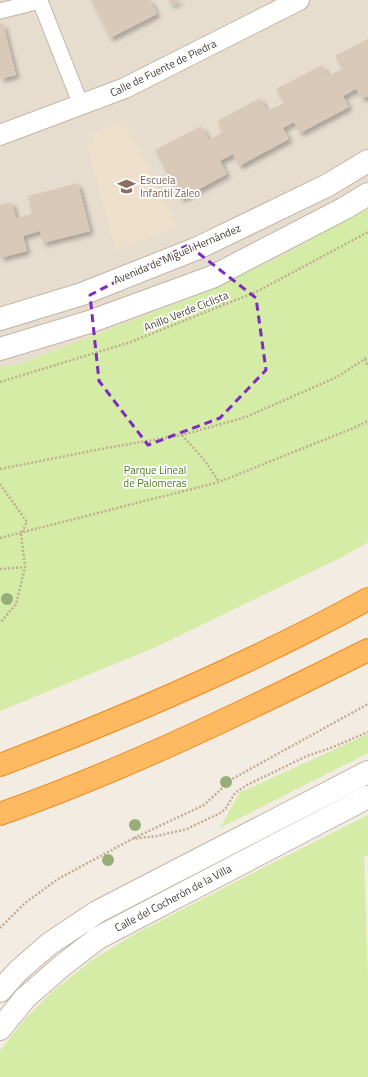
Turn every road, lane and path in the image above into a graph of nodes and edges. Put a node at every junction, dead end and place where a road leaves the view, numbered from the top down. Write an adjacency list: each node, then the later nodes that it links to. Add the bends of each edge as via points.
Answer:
1 (41, 0): 3 (street); 4 (street)
2 (299, 0): 4 (street, Calle de Fuente de Piedra, via 125,88)
3 (0, 11)
4 (81, 105): 5 (street, Calle de Fuente de Piedra)
5 (0, 135)
6 (368, 161): 9 (street, Avenida de Miguel Hernández, via 328,185 198,248 82,294)
7 (368, 194): 10 (street, via 212,277 90,322)
8 (368, 232): 14 (path, Anillo Verde Ciclista, via 256,292 131,342)
9 (0, 319)
10 (0, 349)
11 (368, 357): 12 (path)
12 (365, 359): 13 (path); 16 (path, via 336,377 246,417)
13 (368, 367)
14 (0, 382)
15 (368, 421): 18 (path)
16 (182, 435): 17 (path); 18 (path)
17 (0, 469)
18 (219, 482): 20 (path)
19 (0, 484): 20 (path, via 27,522)
20 (21, 534): 21 (path); 22 (path)
21 (0, 538)
22 (25, 567): 23 (path); 25 (path, via 16,604)
23 (0, 569)
24 (368, 599): 29 (highway, via 200,683)
25 (0, 623)
26 (368, 650): 32 (highway, via 245,711 136,760)
27 (368, 704): 33 (path, via 232,779 204,805)
28 (368, 732): 33 (path, via 307,756 247,785 235,793 222,812 187,828 158,836)
29 (0, 766)
30 (368, 772): 35 (street, Calle del Cocherón de la Villa, via 97,912 49,944)
31 (368, 797): 36 (street, Calle del Cocherón de la Villa, via 98,938 25,998)
32 (0, 814)
33 (132, 839): 34 (path, via 58,879 25,902)
34 (0, 928)
35 (0, 991)
36 (0, 1029)

